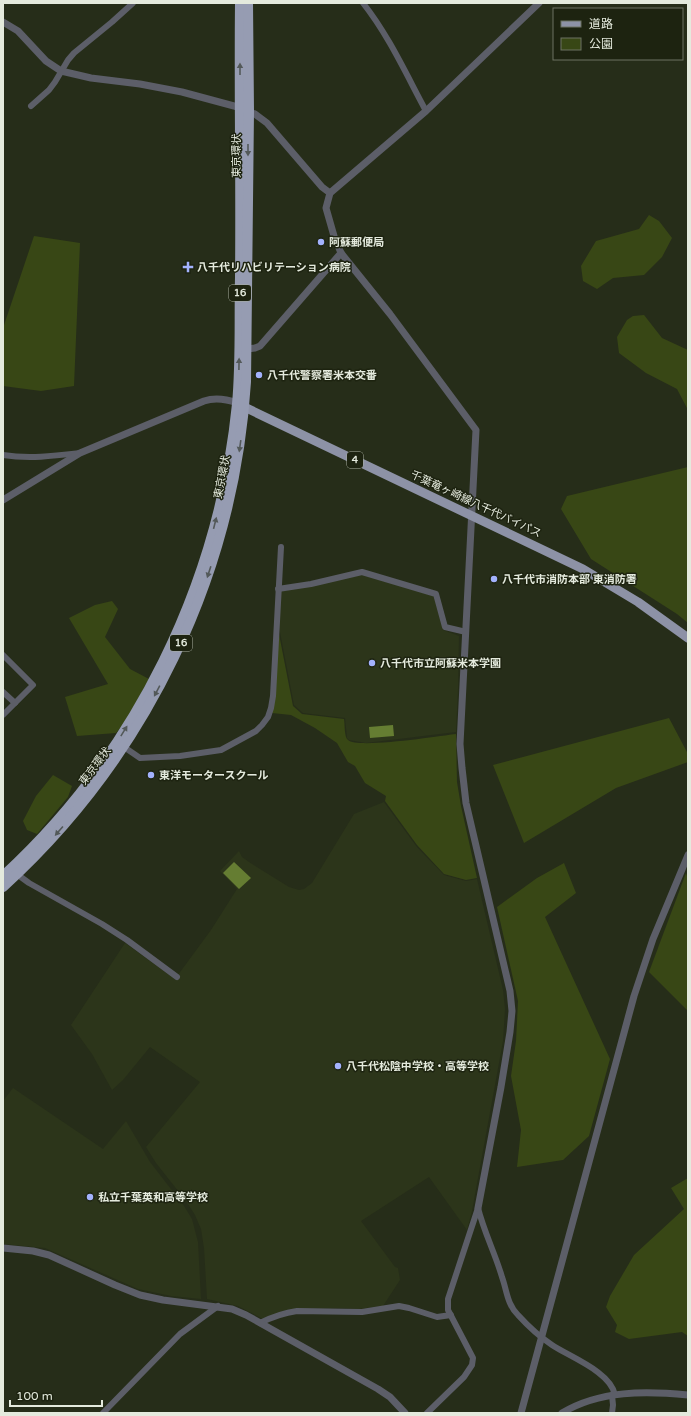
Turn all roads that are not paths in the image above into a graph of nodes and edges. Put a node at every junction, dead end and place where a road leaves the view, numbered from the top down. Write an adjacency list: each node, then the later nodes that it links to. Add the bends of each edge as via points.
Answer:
1 (133, 3): 7 (street, via 74,53)
2 (240, 3): 9 (highway, 東京環状 / 16, one-way to 2)
3 (248, 3): 9 (highway, 東京環状 / 16)
4 (363, 3): 10 (street, via 387,37)
5 (539, 3): 10 (street)
6 (3, 22): 7 (street, via 18,31 46,61)
7 (61, 71): 8 (street, via 49,90); 9 (street, via 91,78 159,87)
8 (31, 106)
9 (244, 109): 11 (street, via 267,123); 13 (highway, 東京環状 / 16, one-way to 13); 14 (highway, 東京環状 / 16, one-way to 9, via 240,268)
10 (426, 111): 11 (street)
11 (330, 193): 12 (street, via 326,208)
12 (341, 253): 13 (street, via 260,346); 18 (street, via 476,430)
13 (248, 348): 14 (highway, 東京環状 / 16)
14 (241, 405): 15 (street, via 226,399 211,399); 18 (main road, 千葉竜ヶ崎線八千代バイパス / 4); 27 (highway, 東京環状 / 16, one-way to 27, via 233,485 203,590 165,677); 29 (highway, 東京環状 / 16, one-way to 14, via 87,784 120,738 163,664 188,607 207,554)
15 (80, 453): 16 (street, via 43,457); 17 (street)
16 (3, 455)
17 (3, 500)
18 (472, 515): 21 (street); 22 (main road, 千葉竜ヶ崎線八千代バイパス / 4, via 614,586)
19 (281, 547): 20 (street)
20 (278, 589): 21 (street, via 362,572 436,594 445,628); 27 (street, via 273,696 268,717 262,725 221,750 140,758)
21 (466, 632): 33 (street, via 460,744 466,803 510,991 512,1011 502,1087)
22 (688, 638)
23 (3, 655): 25 (street, via 33,685)
24 (3, 692): 25 (street)
25 (15, 703): 26 (street)
26 (3, 715)
27 (124, 747): 29 (highway, 東京環状 / 16, one-way to 29, via 58,832)
28 (688, 855): 38 (street, via 653,940 634,996)
29 (14, 872): 30 (highway, 東京環状 / 16); 31 (highway, 東京環状 / 16); 32 (street, via 29,884 127,940)
30 (3, 876)
31 (3, 887)
32 (177, 978)
33 (478, 1208): 36 (street, via 448,1299); 38 (street, via 510,1305)
34 (3, 1248): 35 (street, via 48,1255 140,1295)
35 (218, 1306): 37 (street, via 232,1309); 41 (street, via 180,1334)
36 (451, 1315): 37 (street, via 437,1317 399,1306 362,1312 287,1312); 43 (street, via 473,1358 472,1365 464,1377)
37 (260, 1323): 42 (street, via 378,1389)
38 (541, 1337): 39 (street, via 592,1368 608,1381 614,1391); 44 (street)
39 (613, 1395): 40 (street, via 649,1392); 45 (street); 46 (street)
40 (688, 1395)
41 (103, 1413)
42 (405, 1413)
43 (427, 1413)
44 (521, 1413)
45 (562, 1413)
46 (612, 1413)

